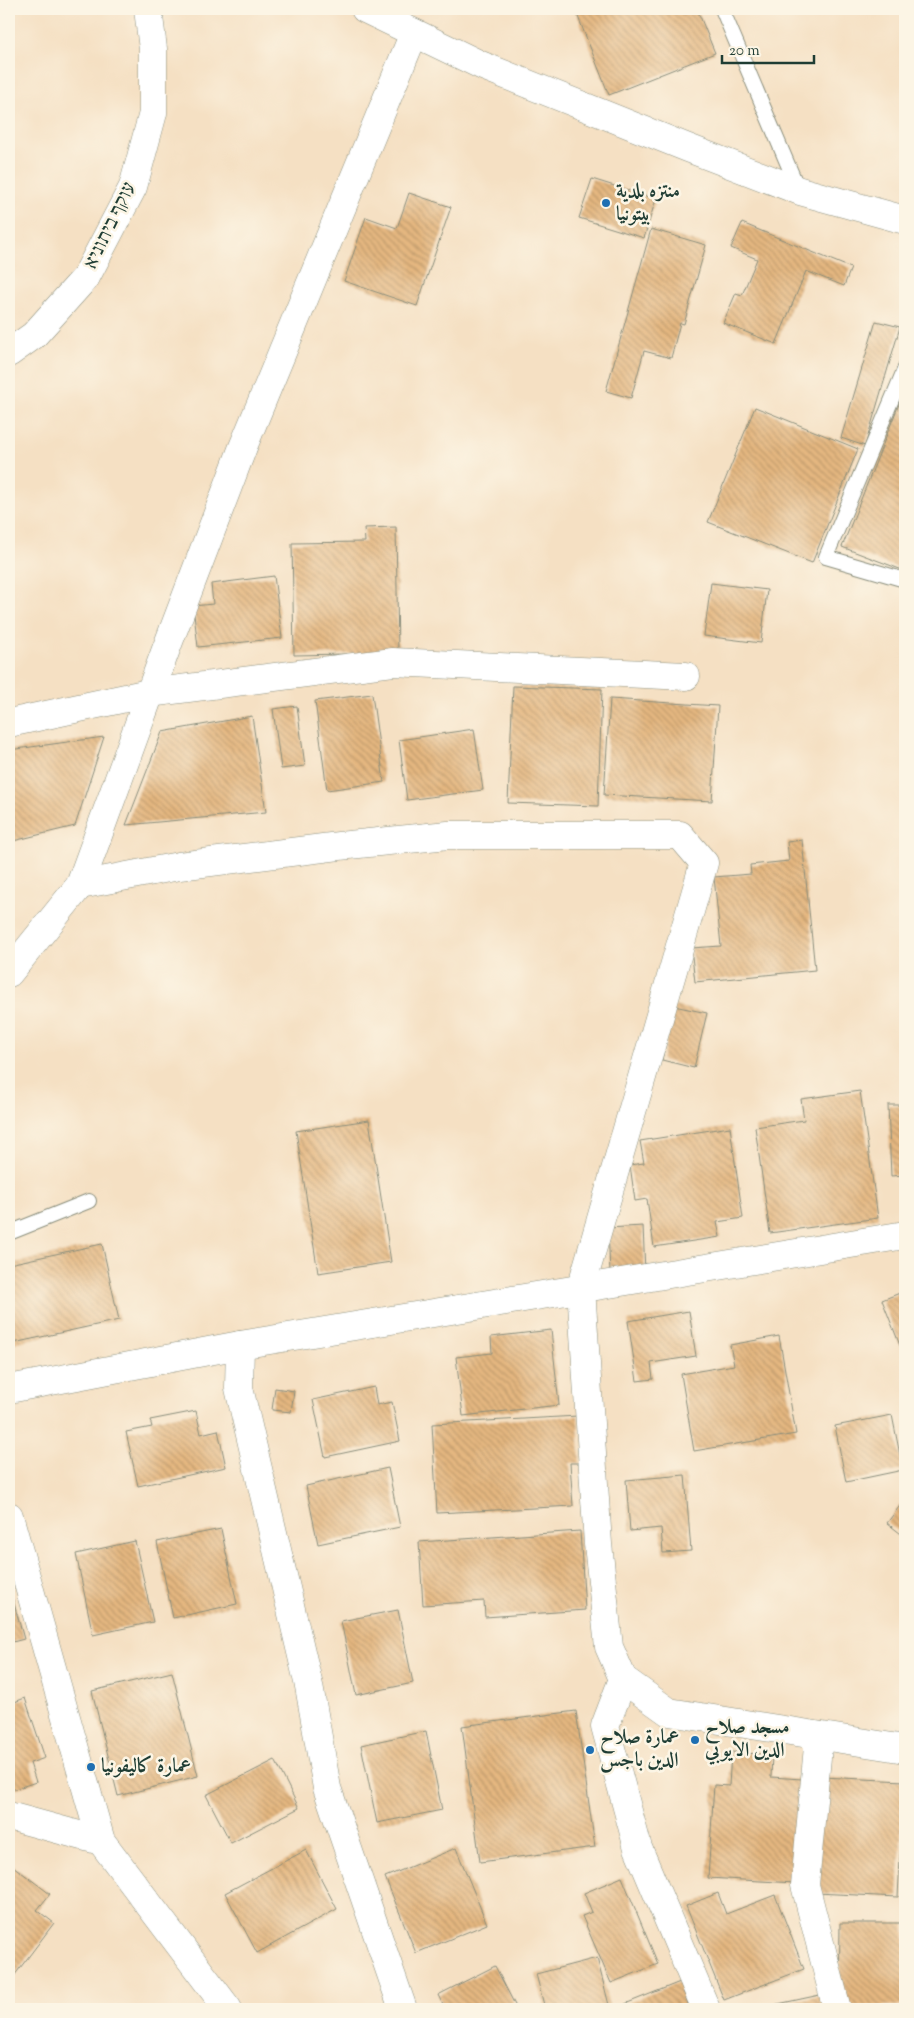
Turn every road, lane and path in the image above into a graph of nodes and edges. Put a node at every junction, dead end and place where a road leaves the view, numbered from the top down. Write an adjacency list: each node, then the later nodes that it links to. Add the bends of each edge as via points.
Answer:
1 (148, 9): 7 (street, עוקף ביתוניא, via 153,49 153,113 133,187 86,277 34,334)
2 (365, 9): 4 (street)
3 (722, 9): 5 (lane)
4 (414, 33): 5 (street, via 483,66); 11 (street, via 243,447)
5 (800, 191): 6 (street)
6 (905, 220)
7 (9, 353)
8 (905, 368): 9 (lane, via 826,557)
9 (905, 580)
10 (686, 676): 11 (street, via 393,662)
11 (149, 693): 12 (street); 13 (street)
12 (9, 723)
13 (80, 885): 14 (street); 18 (street, via 179,866 448,835 680,836 704,863)
14 (9, 973)
15 (89, 1201): 16 (lane)
16 (9, 1233)
17 (905, 1234): 18 (street)
18 (581, 1288): 19 (street); 22 (street, via 598,1544 609,1647)
19 (240, 1345): 20 (street); 28 (street, via 240,1388 309,1686 327,1788)
20 (9, 1389)
21 (9, 1516): 26 (street)
22 (623, 1679): 23 (street, via 669,1712); 29 (street, via 605,1726 638,1848)
23 (819, 1736): 24 (street); 30 (street, via 805,1885)
24 (905, 1749)
25 (9, 1816): 26 (street)
26 (101, 1840): 27 (street)
27 (228, 2009)
28 (403, 2009)
29 (706, 2009)
30 (837, 2009)

